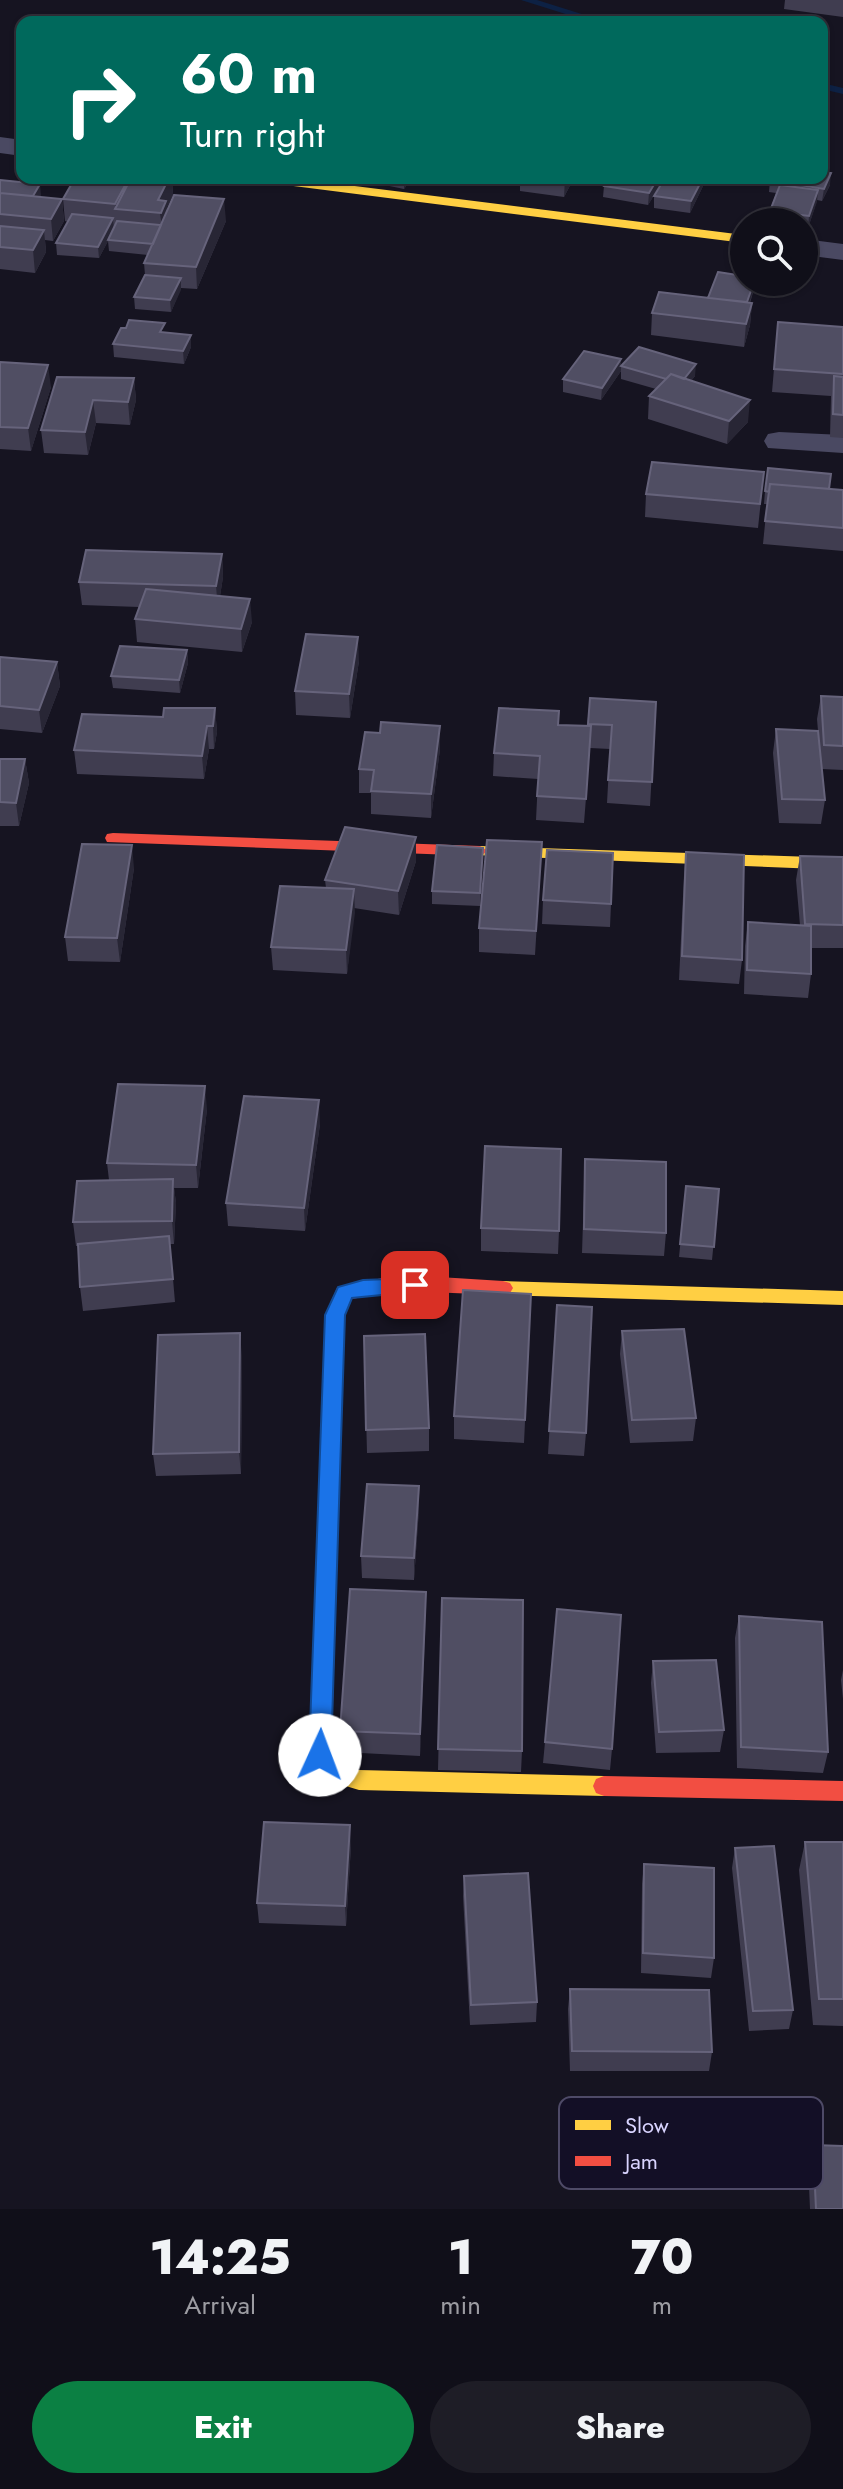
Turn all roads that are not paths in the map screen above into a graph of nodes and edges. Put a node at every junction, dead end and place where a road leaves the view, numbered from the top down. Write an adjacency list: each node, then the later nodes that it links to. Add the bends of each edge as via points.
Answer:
1 (309, 184): 2 (street)
2 (730, 237)
3 (818, 249): 4 (street)
4 (843, 252)
5 (779, 441): 6 (street)
6 (843, 444)
7 (113, 838): 8 (street)
8 (843, 864)
9 (843, 1298): 10 (street, via 415,1285 344,1293 335,1315 320,1755 338,1774 359,1780)
10 (843, 1791)

